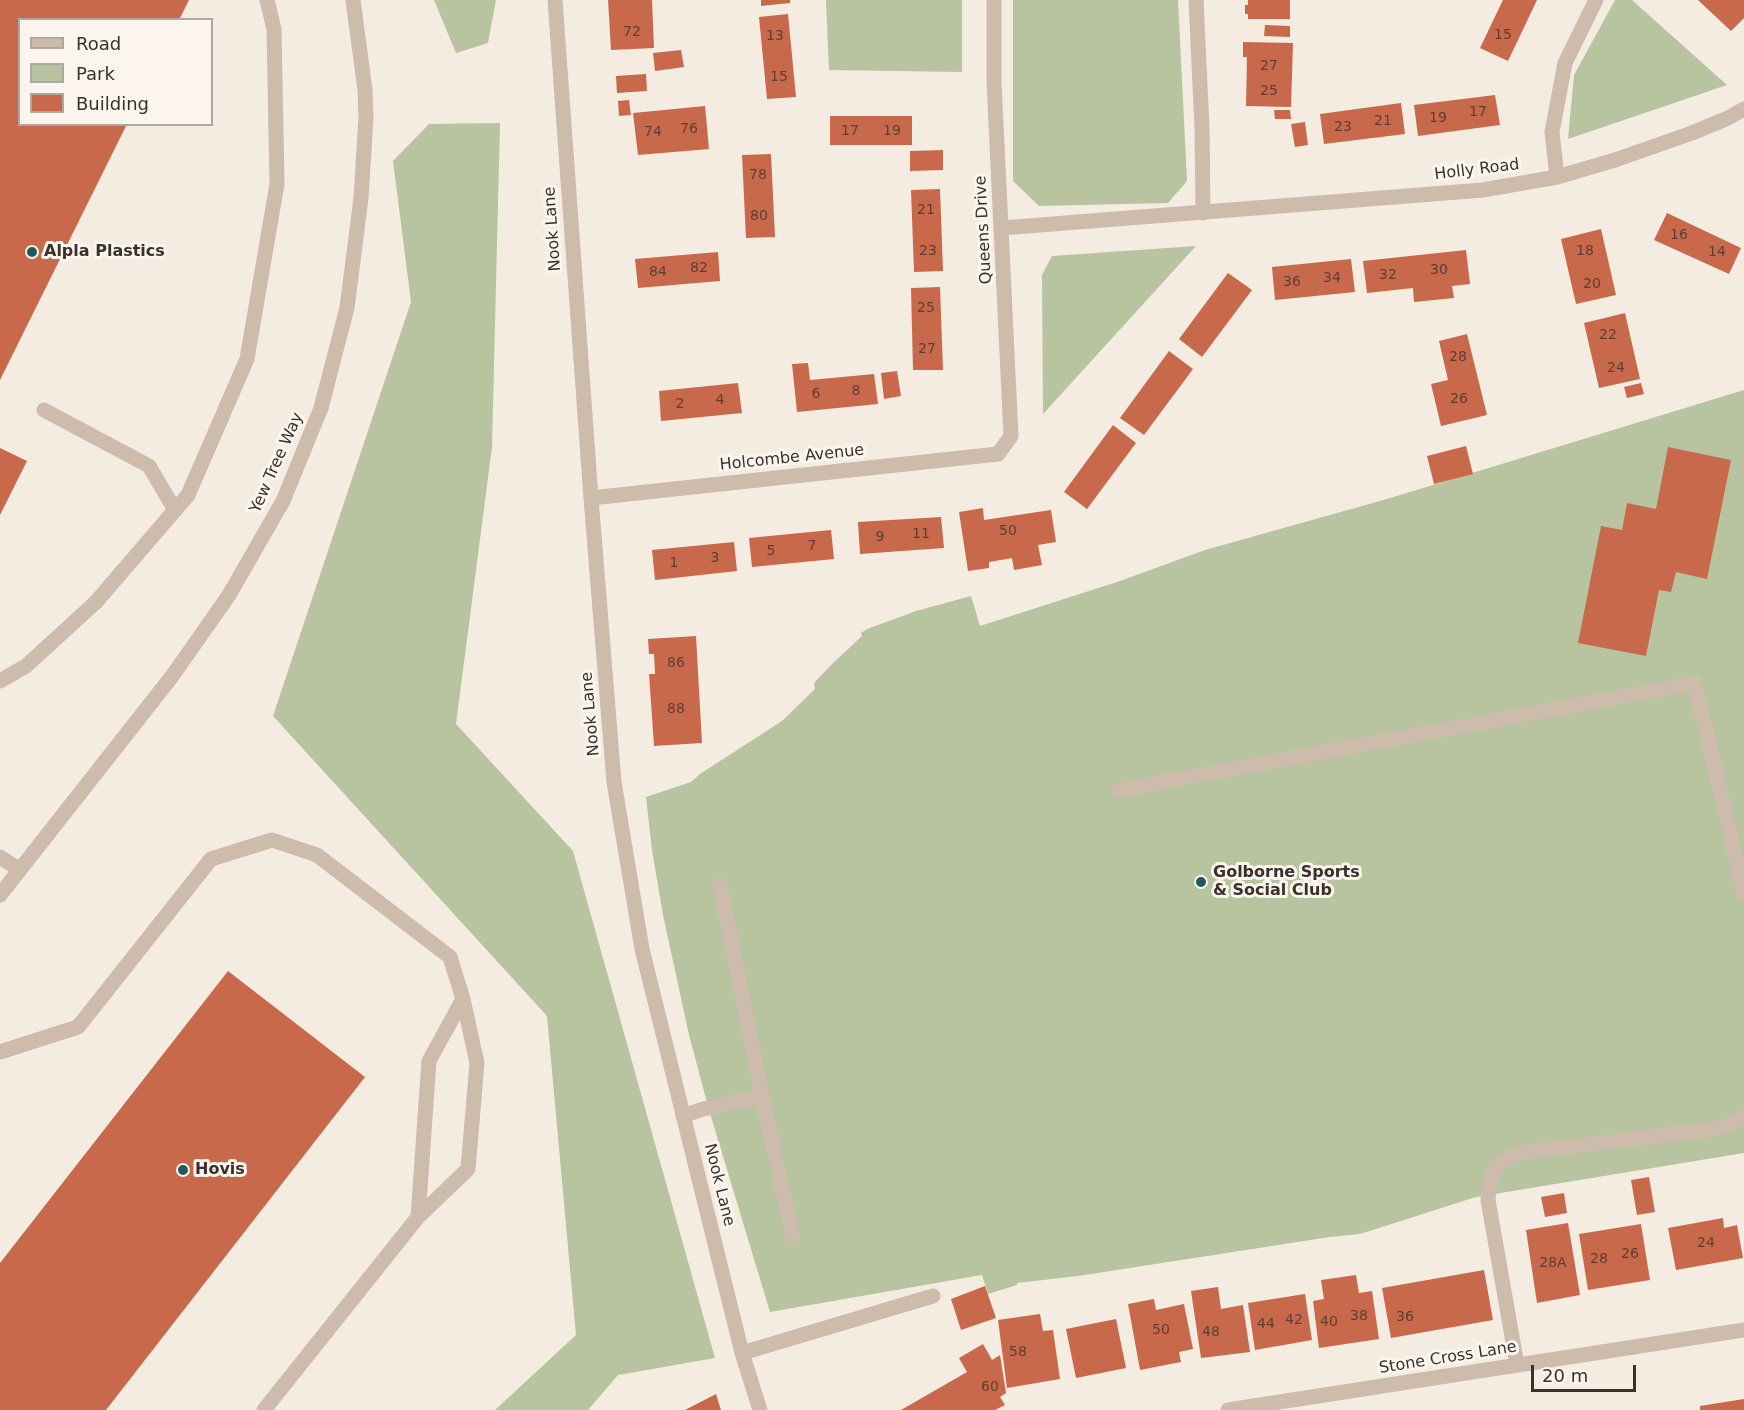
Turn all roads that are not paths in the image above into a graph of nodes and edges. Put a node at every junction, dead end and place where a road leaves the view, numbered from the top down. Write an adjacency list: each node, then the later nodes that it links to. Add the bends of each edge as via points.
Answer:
1 (267, 0): 14 (street, via 274,29 277,184 247,359 188,495)
2 (353, 0): 18 (street, Yew Tree Way, via 365,90 361,198 347,308 321,408 283,501 230,595 173,675)
3 (555, 0): 13 (street, Nook Lane)
4 (994, 0): 10 (street, Queens Drive)
5 (1196, 0): 9 (street)
6 (1596, 0): 8 (street, via 1565,63 1552,132)
7 (1744, 109): 8 (street, Holly Road, via 1684,136)
8 (1557, 177): 9 (street, Holly Road, via 1483,190)
9 (1203, 213): 10 (street, Holly Road)
10 (1002, 228): 12 (street, Queens Drive, via 1011,436)
11 (45, 410): 14 (street, via 149,466)
12 (998, 454): 13 (street, Holcombe Avenue)
13 (591, 498): 25 (street, Nook Lane, via 614,782 642,950)
14 (175, 510): 15 (street, via 96,602 26,666)
15 (0, 681)
16 (1119, 790): 20 (street, via 1695,683)
17 (0, 857): 18 (street)
18 (20, 870): 21 (street, Yew Tree Way)
19 (720, 885): 24 (street)
20 (1744, 893)
21 (0, 895)
22 (463, 999): 23 (street, via 450,957 317,855 272,840 211,859 78,1027); 27 (street, via 429,1061); 27 (street, via 477,1064 468,1169)
23 (0, 1052)
24 (762, 1096): 25 (street); 28 (street)
25 (683, 1116): 31 (street, Nook Lane)
26 (1744, 1117): 32 (street, via 1720,1128 1517,1153 1495,1168 1488,1200)
27 (418, 1217): 33 (street)
28 (793, 1236)
29 (933, 1296): 31 (street)
30 (1744, 1330): 32 (street, Stone Cross Lane)
31 (742, 1353): 34 (street, Nook Lane)
32 (1517, 1365): 35 (street, Stone Cross Lane)
33 (264, 1410)
34 (760, 1410)
35 (1228, 1410)

